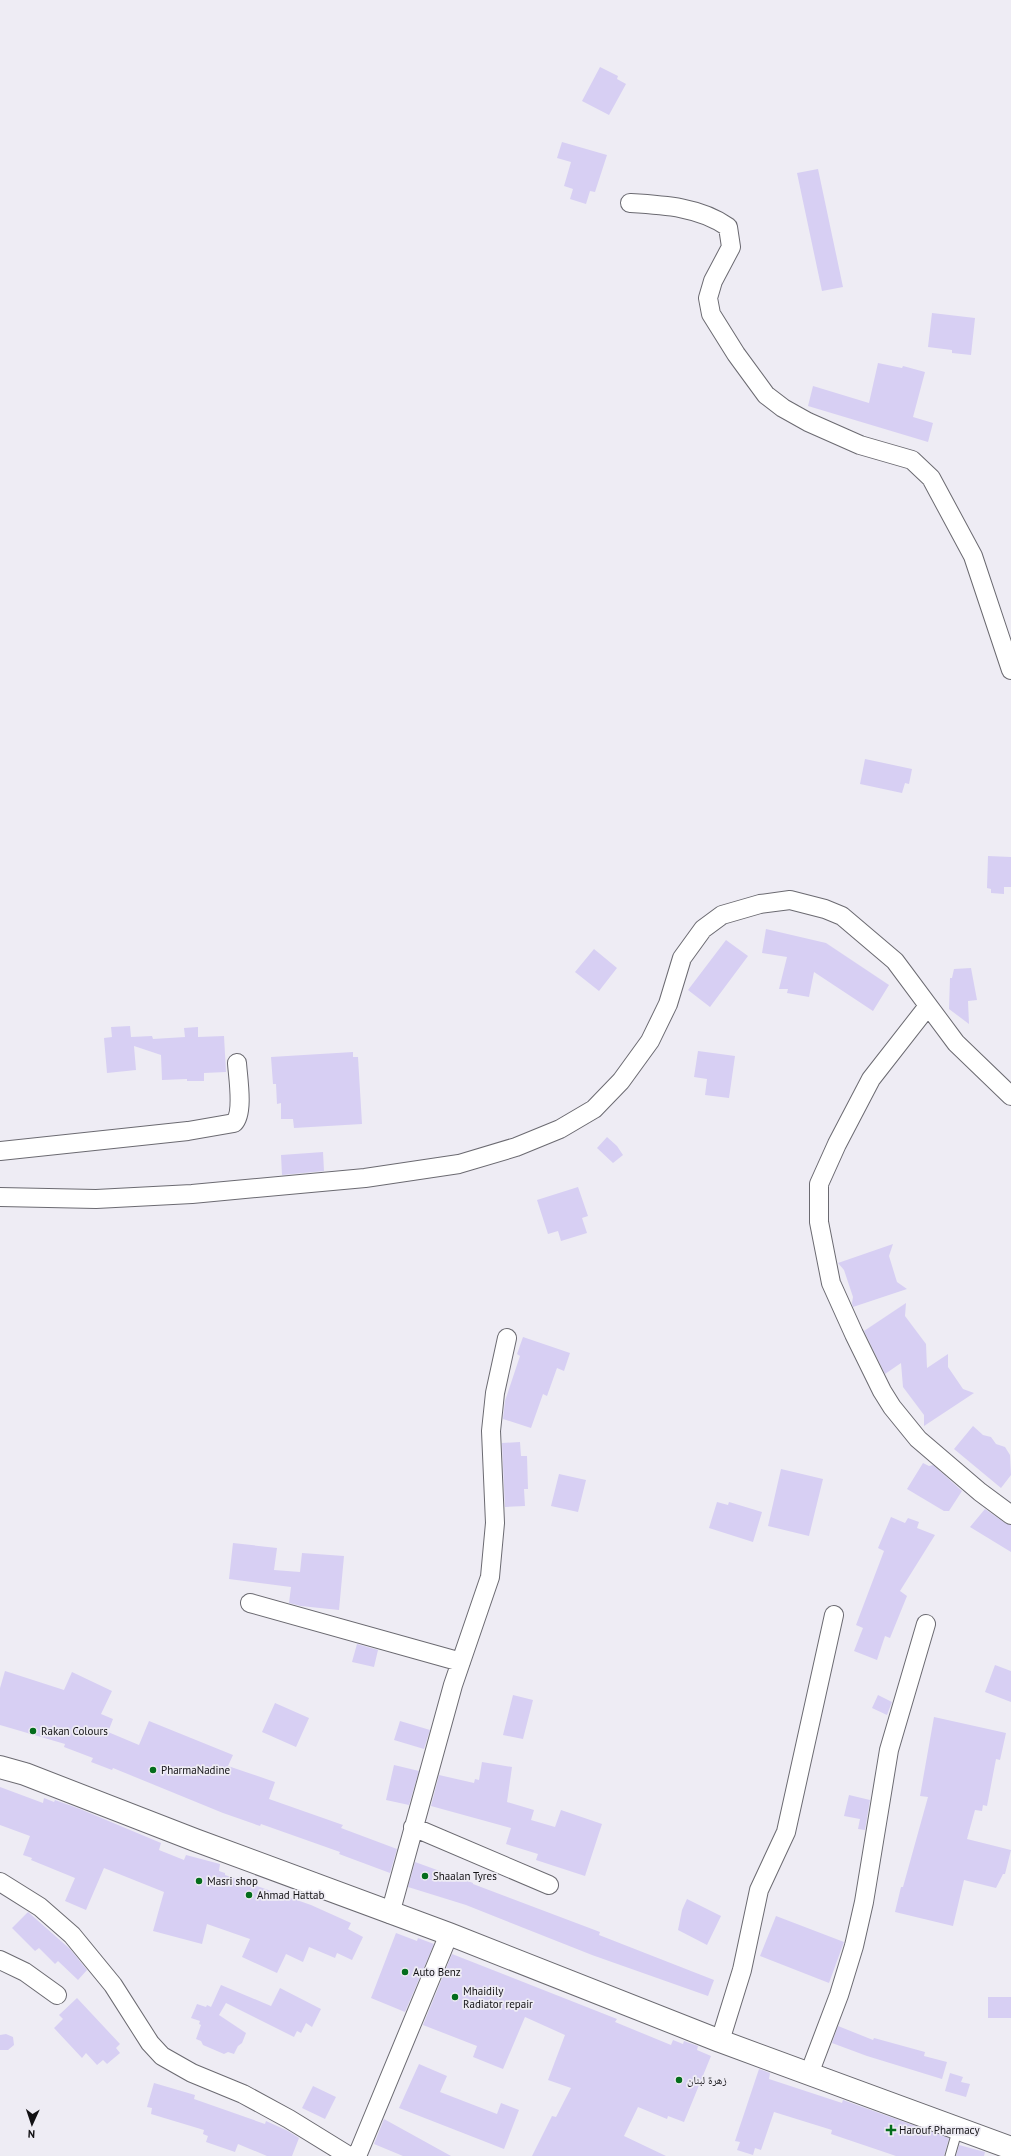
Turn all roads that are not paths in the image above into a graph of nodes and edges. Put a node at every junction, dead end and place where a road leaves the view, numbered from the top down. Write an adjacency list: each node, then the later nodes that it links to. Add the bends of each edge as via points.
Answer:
1 (630, 203): 2 (street, via 692,210 716,218 728,227 731,246 713,281 708,298 711,314 736,354 766,395 783,408 860,445 912,460 931,478 973,556)
2 (1011, 670)
3 (928, 1006): 5 (street, via 956,1043); 7 (street, via 895,961 842,916 790,900 760,904 722,915 703,929 682,958 668,1004 650,1041 621,1081 594,1109 560,1129 516,1147 459,1164 365,1178 192,1194 96,1198); 9 (street, via 871,1079 837,1144 820,1184 819,1222 831,1283 892,1407 918,1439)
4 (237, 1064): 6 (street, via 239,1108 234,1123 188,1131)
5 (1011, 1096)
6 (0, 1151)
7 (0, 1197)
8 (507, 1338): 13 (street, via 495,1393 491,1431 495,1523 490,1577)
9 (1011, 1515)
10 (250, 1603): 13 (street)
11 (834, 1614): 22 (street, via 786,1832 759,1890 742,1970)
12 (926, 1624): 23 (street, via 889,1750 864,1902 854,1946 839,1995)
13 (461, 1662): 15 (street)
14 (0, 1767): 18 (main road, via 25,1774)
15 (413, 1827): 17 (street); 18 (street)
16 (0, 1882): 26 (street, via 40,1907 72,1935 112,1985 150,2043 162,2056 192,2073 250,2097)
17 (549, 1885)
18 (390, 1914): 19 (main road)
19 (449, 1934): 22 (main road); 27 (street)
20 (0, 1960): 21 (street, via 25,1972)
21 (57, 1995)
22 (720, 2041): 23 (main road)
23 (809, 2074): 24 (main road)
24 (958, 2128): 25 (main road); 28 (lane)
25 (1011, 2148)
26 (349, 2156)
27 (357, 2156)
28 (950, 2156)

